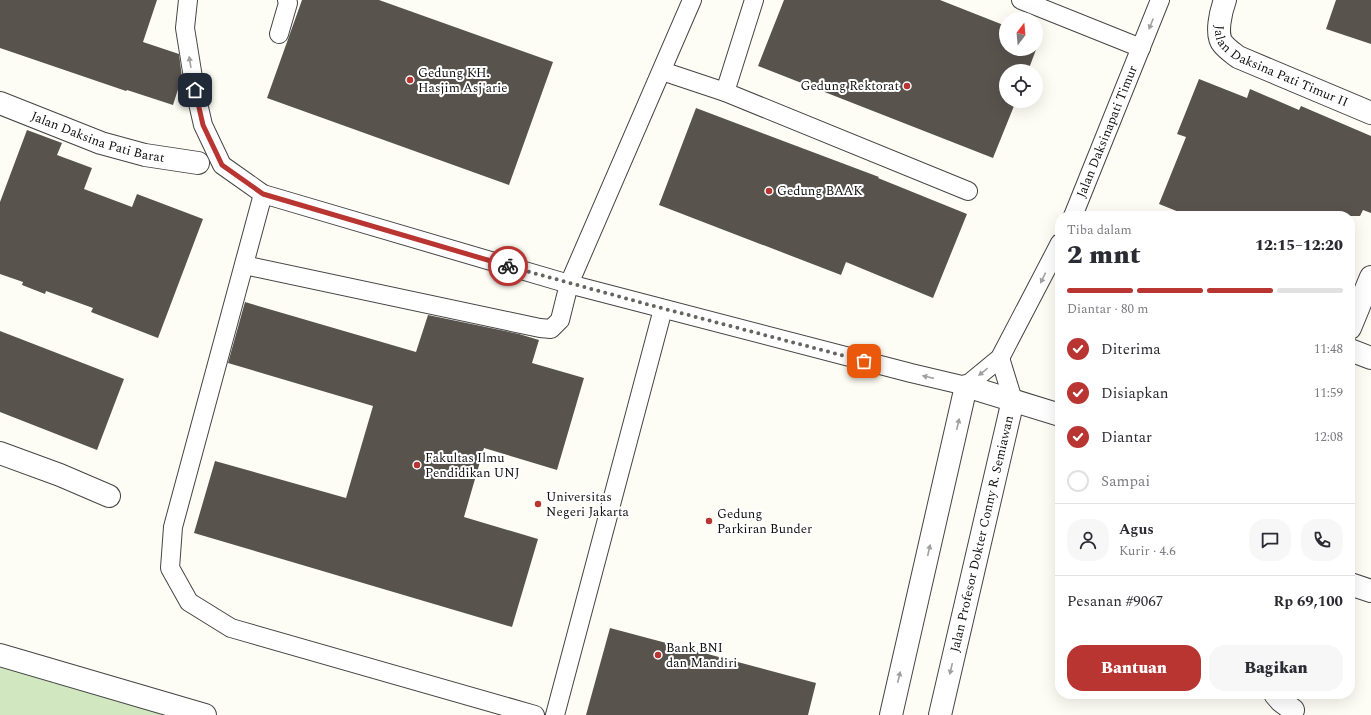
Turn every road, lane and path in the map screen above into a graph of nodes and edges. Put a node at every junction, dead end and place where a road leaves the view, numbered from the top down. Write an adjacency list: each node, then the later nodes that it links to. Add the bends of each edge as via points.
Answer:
1 (188, 0): 16 (lane, Jalan Profesor Dokter Conny R. Semiawan, one-way to 1, via 222,165 203,125 185,28)
2 (287, 0): 8 (lane)
3 (692, 0): 10 (lane)
4 (754, 0): 11 (lane)
5 (1021, 0): 9 (lane)
6 (1160, 0): 9 (lane, Jalan Daksinapati Timur, one-way to 9)
7 (1225, 0): 13 (street, Jalan Daksina Pati Timur II, via 1219,33 1222,44 1238,57)
8 (279, 34)
9 (1141, 48): 17 (lane, Jalan Daksinapati Timur)
10 (662, 71): 11 (lane); 21 (lane)
11 (725, 92): 15 (lane)
12 (0, 103): 14 (street, Jalan Daksina Pati Barat, via 101,143 145,155)
13 (1371, 113)
14 (198, 164)
15 (968, 192)
16 (263, 194): 19 (lane); 21 (lane, Jalan Profesor Dokter Conny R. Semiawan)
17 (1075, 211)
18 (1055, 253): 25 (lane, one-way to 25)
19 (244, 265): 21 (lane, via 551,330 560,320); 38 (lane, via 173,527 170,568 189,602 231,628)
20 (1371, 277): 23 (street)
21 (569, 284): 22 (lane, Jalan Profesor Dokter Conny R. Semiawan)
22 (663, 309): 27 (lane, Jalan Profesor Dokter Conny R. Semiawan, one-way to 22); 39 (lane)
23 (1355, 312)
24 (1355, 352): 26 (street)
25 (1000, 358): 27 (lane, one-way to 27); 28 (lane)
26 (1371, 358)
27 (966, 386): 28 (street, Jalan Profesor Dokter Conny R. Semiawan); 40 (street, one-way to 27)
28 (1013, 400): 29 (street); 41 (street, Jalan Profesor Dokter Conny R. Semiawan, one-way to 41)
29 (1055, 413)
30 (0, 453): 31 (street)
31 (109, 496)
32 (1355, 586): 33 (street)
33 (1371, 591)
34 (0, 655): 37 (street)
35 (1279, 699): 36 (street)
36 (1293, 710)
37 (205, 715)
38 (535, 715)
39 (555, 715)
40 (891, 715)
41 (940, 715)

